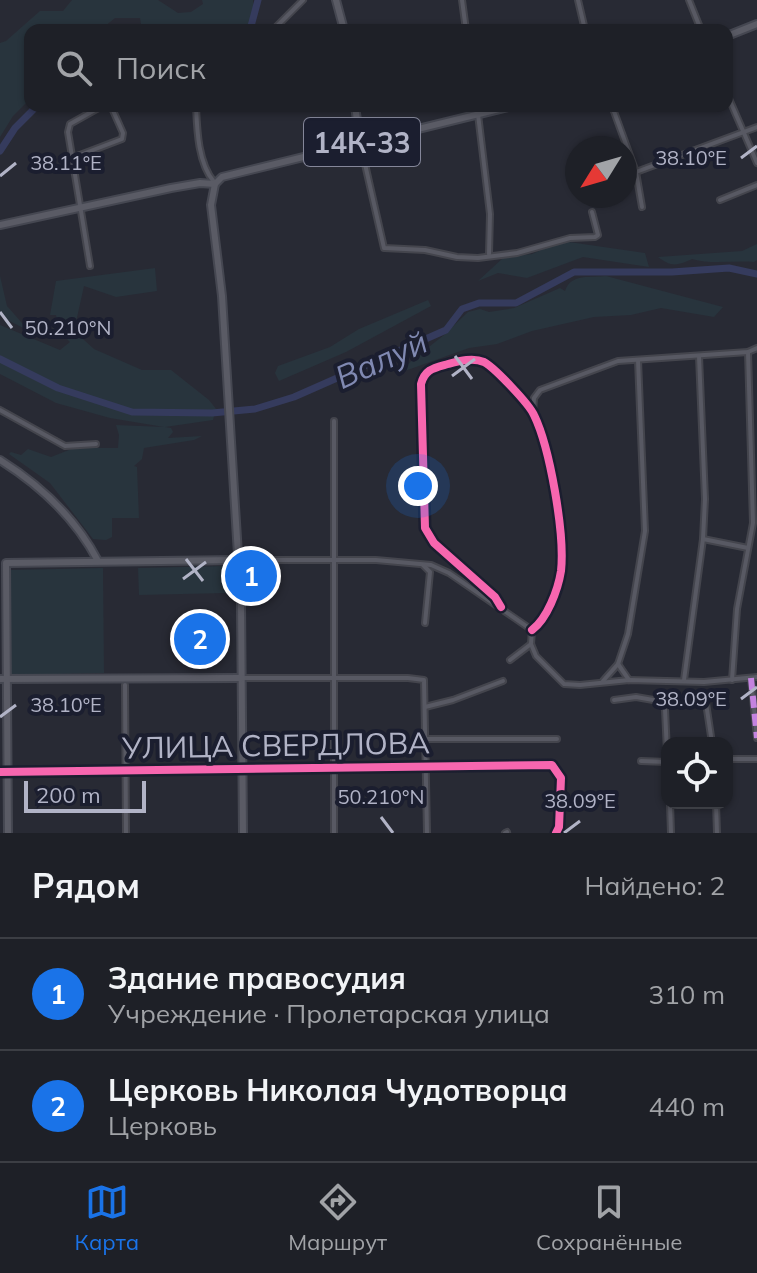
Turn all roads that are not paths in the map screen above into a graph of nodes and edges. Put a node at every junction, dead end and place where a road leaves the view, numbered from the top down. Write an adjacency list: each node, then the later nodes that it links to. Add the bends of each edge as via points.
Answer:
1 (303, 0): 6 (street)
2 (336, 0): 7 (main road)
3 (462, 0): 8 (street)
4 (578, 0): 9 (street)
5 (689, 0): 10 (street)
6 (279, 24)
7 (342, 24)
8 (465, 24)
9 (584, 24)
10 (699, 24)
11 (757, 24): 12 (main road)
12 (733, 34)
13 (733, 109): 22 (street)
14 (91, 112): 25 (street, via 70,124)
15 (114, 112): 25 (street, via 122,139)
16 (196, 112): 29 (street, via 199,146)
17 (356, 112): 24 (main road)
18 (470, 112): 24 (main road, 14К-33)
19 (477, 112): 36 (street, via 490,214)
20 (614, 112): 23 (street)
21 (757, 127): 22 (street)
22 (743, 133): 26 (street); 27 (street)
23 (623, 136)
24 (360, 142): 29 (main road, 14К-33, via 222,177); 36 (street, via 384,248 457,257)
25 (72, 158): 33 (street)
26 (757, 163)
27 (637, 172)
28 (637, 178): 32 (street)
29 (215, 184): 33 (main road); 49 (main road, via 211,205)
30 (757, 185): 31 (street)
31 (720, 200)
32 (642, 207)
33 (80, 208): 35 (main road); 37 (street)
34 (592, 212): 36 (street, via 595,237)
35 (0, 225)
36 (489, 255)
37 (90, 266)
38 (757, 348): 39 (street)
39 (748, 352): 40 (street); 48 (street, via 753,523)
40 (699, 356): 41 (street); 47 (street)
41 (638, 360): 43 (street, via 618,361 551,384 534,398); 59 (street, via 645,531)
42 (0, 410): 45 (street, via 65,446)
43 (533, 412): 54 (street, via 485,362 454,362 423,375 425,528); 56 (street, via 554,489 561,573 541,622)
44 (334, 421): 51 (street)
45 (96, 444)
46 (0, 460): 50 (main road, via 50,498)
47 (703, 539): 48 (street); 67 (street)
48 (748, 548): 68 (street)
49 (239, 560): 50 (main road); 51 (street); 61 (main road)
50 (98, 561): 52 (main road)
51 (333, 561): 53 (street); 63 (street)
52 (3, 563): 62 (main road)
53 (422, 563): 54 (street, via 449,573); 55 (street, via 430,572)
54 (501, 607): 56 (street)
55 (425, 623)
56 (532, 630): 57 (street)
57 (531, 644): 58 (street); 66 (street, via 564,684)
58 (510, 660)
59 (618, 664): 64 (street); 66 (street)
60 (754, 677): 68 (street); 75 (street)
61 (242, 678): 62 (main road); 63 (street); 85 (main road)
62 (3, 679): 86 (main road)
63 (335, 679): 72 (street, via 424,680); 83 (street)
64 (629, 680): 66 (street); 67 (street)
65 (503, 681): 72 (street)
66 (602, 681)
67 (684, 681): 68 (street)
68 (732, 681)
69 (125, 685): 84 (street)
70 (614, 700): 73 (street, via 659,701 665,709)
71 (706, 703): 74 (street)
72 (425, 707): 76 (street)
73 (666, 737)
74 (711, 737)
75 (757, 738)
76 (427, 739): 77 (street); 82 (street)
77 (557, 739)
78 (733, 759): 79 (street)
79 (757, 759)
80 (641, 761): 81 (street)
81 (661, 762)
82 (426, 766): 83 (street, УЛИЦА СВЕРДЛОВА); 93 (street); 94 (street, УЛИЦА СВЕРДЛОВА, via 552,765 561,778)
83 (334, 769): 85 (street, УЛИЦА СВЕРДЛОВА); 92 (street)
84 (125, 771): 85 (street, УЛИЦА СВЕРДЛОВА); 86 (street, УЛИЦА СВЕРДЛОВА); 90 (street)
85 (243, 771): 91 (main road)
86 (3, 772): 89 (main road)
87 (670, 809): 95 (street)
88 (716, 809): 96 (street)
89 (8, 833)
90 (126, 833)
91 (243, 833)
92 (334, 833)
93 (427, 833)
94 (556, 833)
95 (671, 833)
96 (717, 833)

